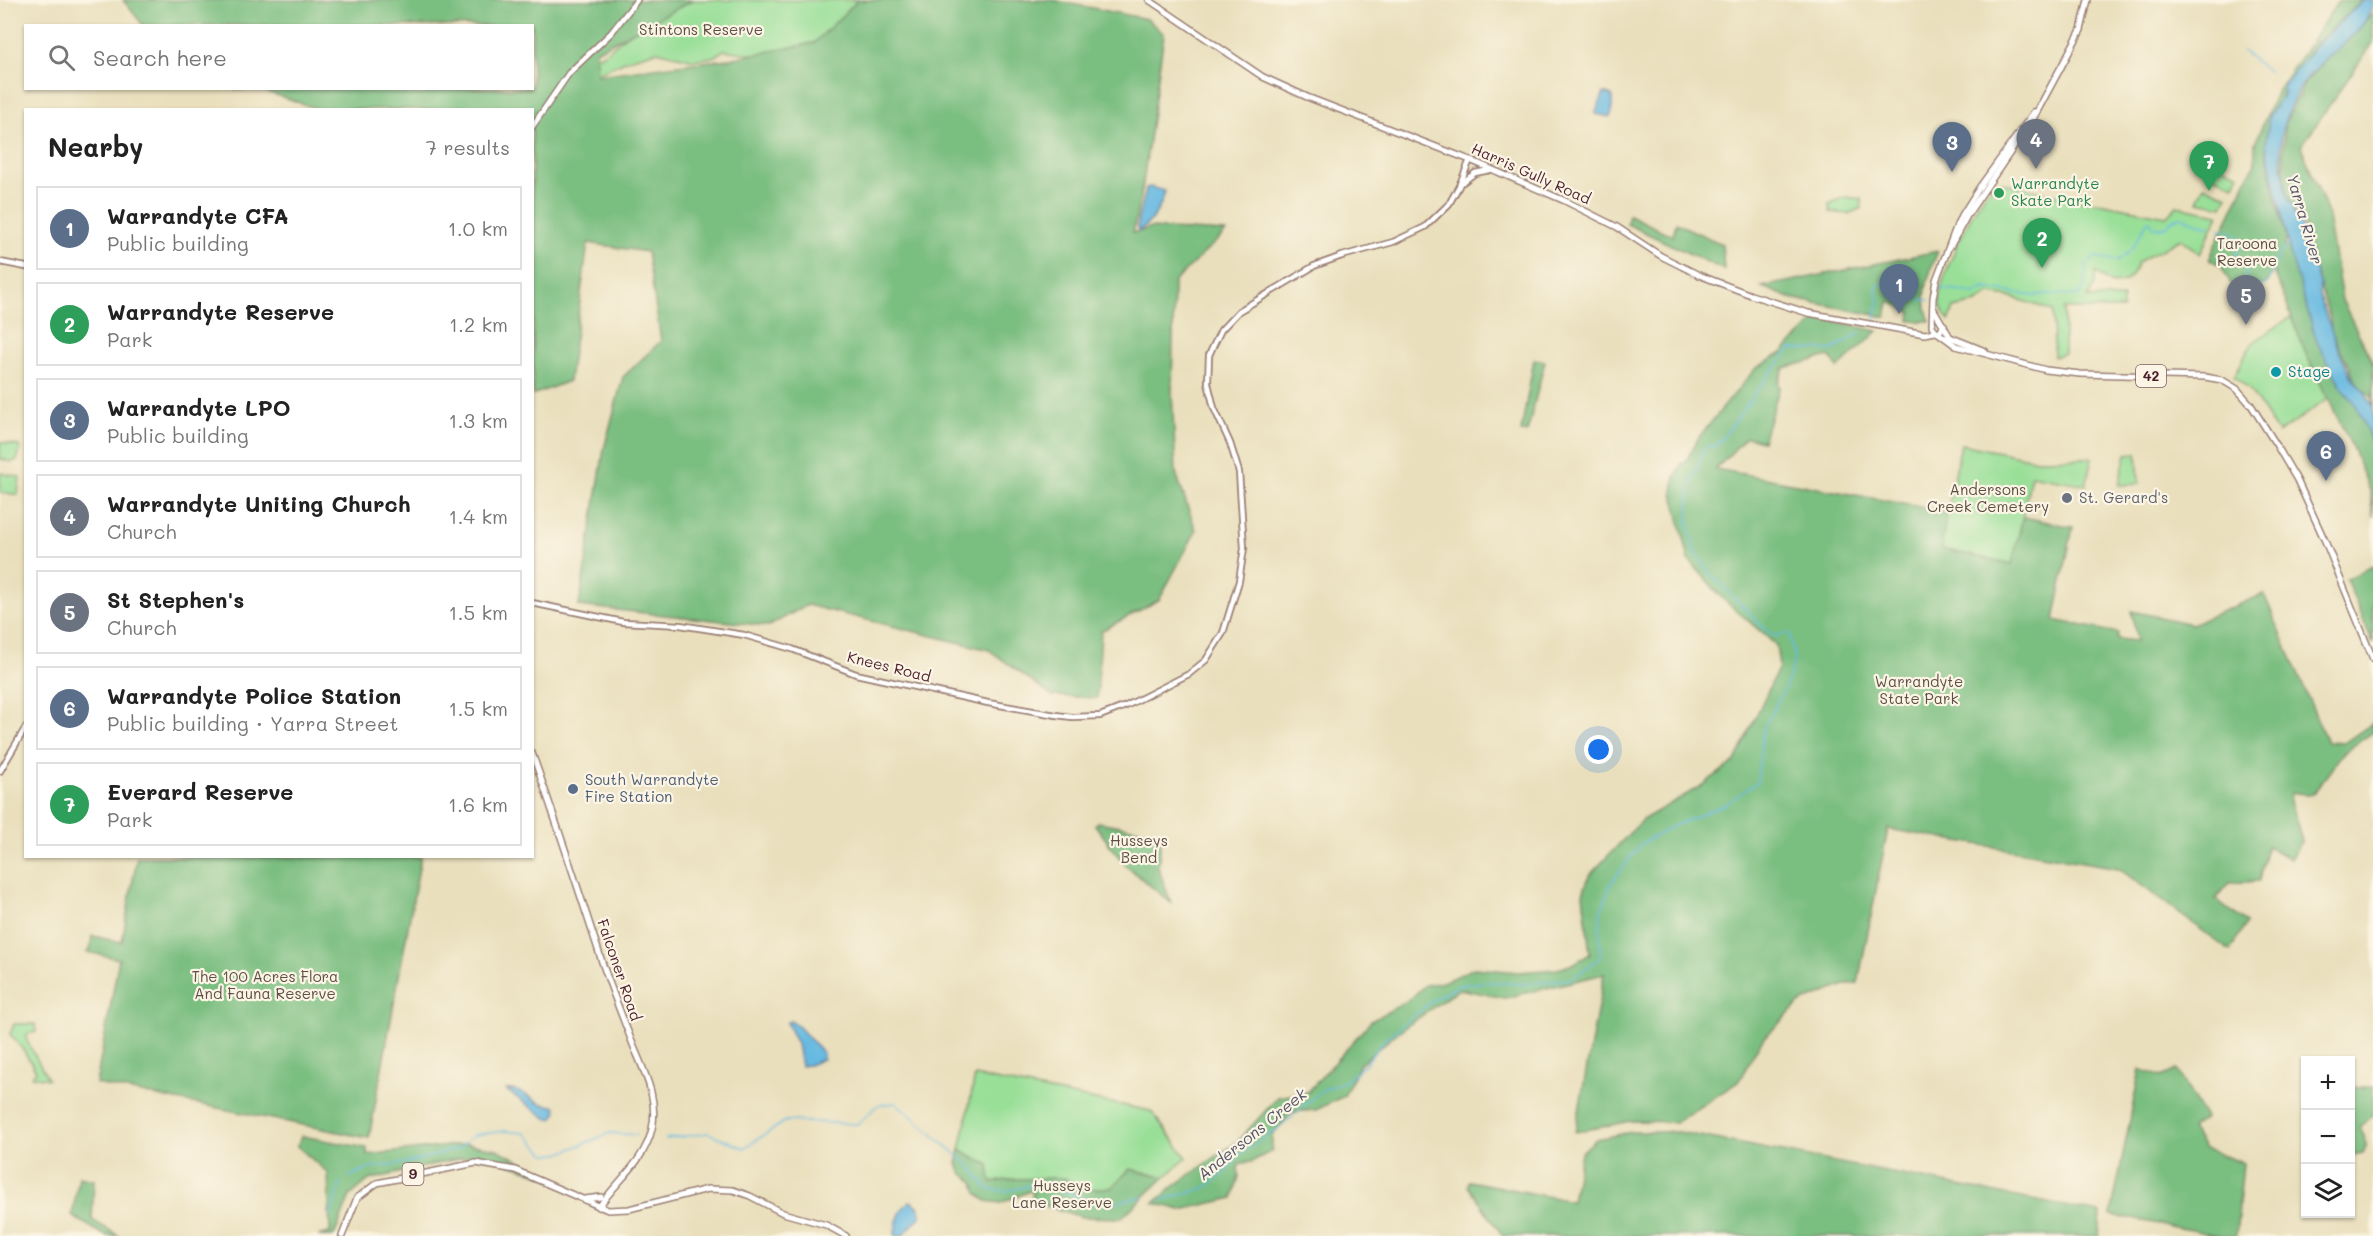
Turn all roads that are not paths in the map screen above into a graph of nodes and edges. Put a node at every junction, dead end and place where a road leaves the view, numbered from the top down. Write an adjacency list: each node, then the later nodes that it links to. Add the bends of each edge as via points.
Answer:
1 (637, 0): 4 (main road, via 611,33 569,72)
2 (1149, 0): 5 (main road, Harris Gully Road, via 1263,78)
3 (2088, 0): 10 (main road, via 2081,30 2051,87 1951,245 1936,280)
4 (534, 124)
5 (1470, 160): 6 (main road, Harris Gully Road); 7 (street)
6 (1496, 171): 7 (street, via 1475,173); 13 (main road, Harris Gully Road, via 1617,227 1699,275 1751,295 1808,313)
7 (1459, 186): 16 (street, Knees Road, via 1449,204 1425,227 1393,243 1327,261 1302,273 1239,311 1214,341 1208,383 1239,472 1244,530 1239,581 1214,650 1198,668 1111,713 1072,717 988,703 856,674 744,635 690,626 623,622)
8 (0, 262): 9 (street)
9 (24, 267)
10 (1933, 303): 11 (main road, 42); 12 (main road)
11 (1943, 323): 12 (main road); 14 (main road, via 1943,329); 15 (main road, 42, via 1951,338)
12 (1933, 324): 13 (main road); 14 (main road)
13 (1917, 332): 14 (main road, Harris Gully Road)
14 (1937, 332): 15 (main road, 42, via 1952,345)
15 (1972, 348): 17 (main road, 42, via 2046,370 2213,378 2237,389 2297,480)
16 (534, 603)
17 (2373, 659)
18 (24, 730): 20 (street)
19 (534, 758): 21 (main road, Falconer Road, via 653,1100 652,1128 645,1149)
20 (0, 771)
21 (612, 1190): 23 (main road, Falconer Road); 24 (main road, Falconer Road); 25 (main road, via 606,1203)
22 (562, 1191): 23 (main road, via 587,1200); 24 (main road, 9); 26 (main road, 9, via 494,1165 446,1167 367,1188 355,1202)
23 (601, 1197): 24 (main road, Falconer Road)
24 (597, 1207): 25 (main road, 9)
25 (612, 1211): 27 (main road, 9, via 708,1189 734,1190)
26 (342, 1236)
27 (846, 1236)

